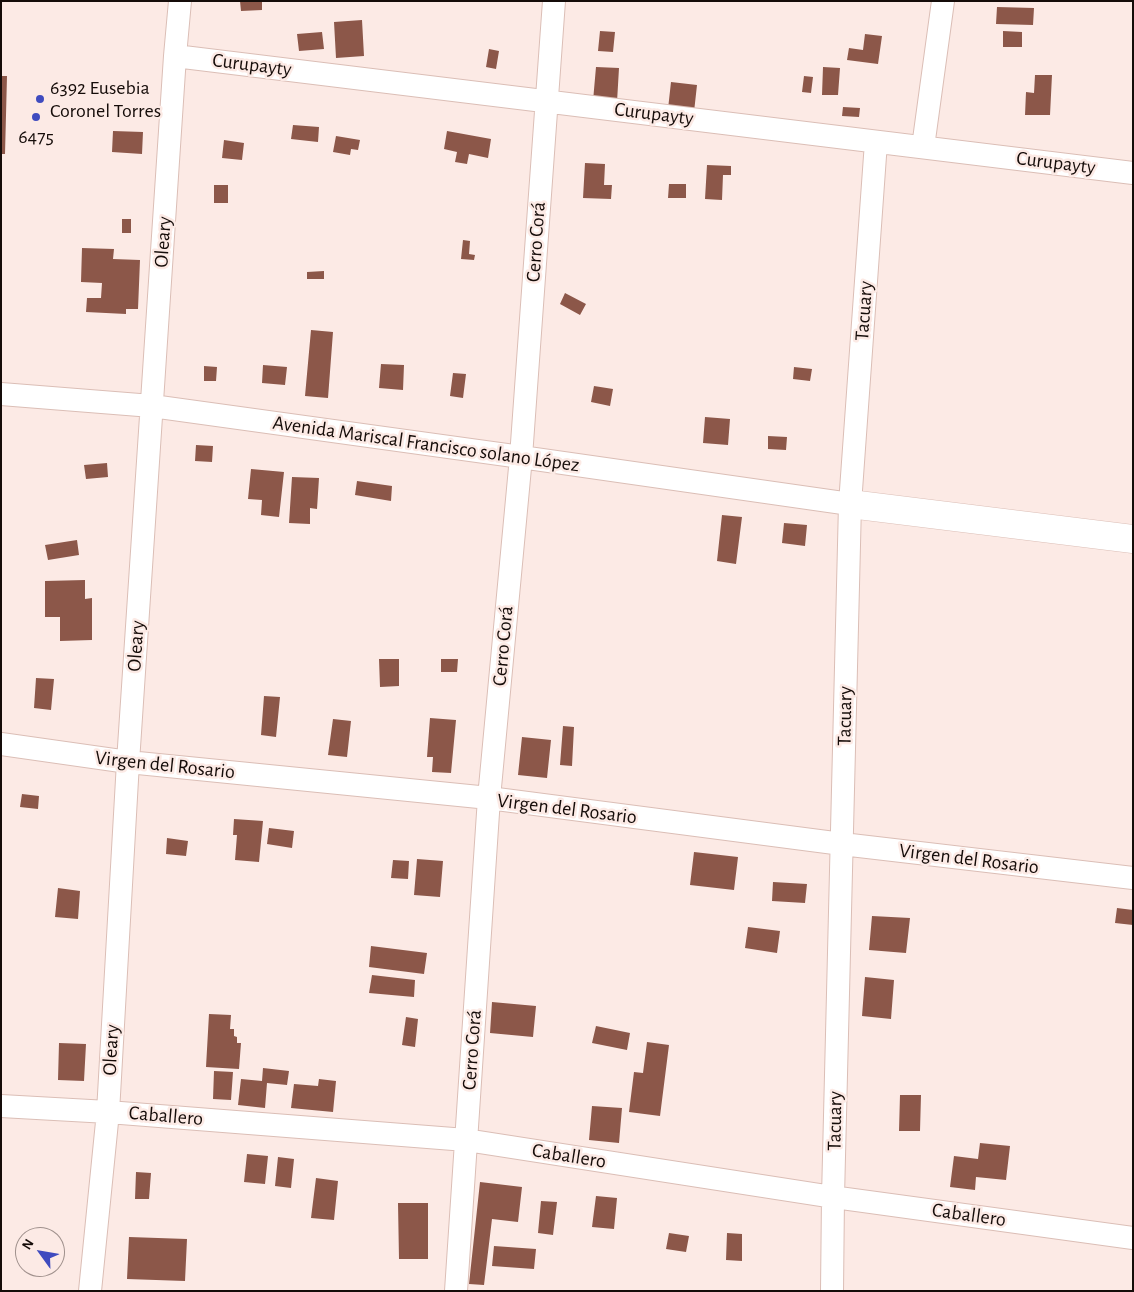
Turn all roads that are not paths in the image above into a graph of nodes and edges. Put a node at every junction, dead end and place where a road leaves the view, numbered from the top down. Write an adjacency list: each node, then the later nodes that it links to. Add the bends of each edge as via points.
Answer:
1 (180, 1): 4 (street, Oleary)
2 (554, 1): 5 (street, Cerro Corá)
3 (943, 1): 7 (street)
4 (174, 56): 5 (street, Curupayty); 10 (street, Oleary)
5 (546, 101): 6 (street, Curupayty); 11 (street, Cerro Corá)
6 (876, 142): 7 (street, Curupayty); 12 (street, Tacuary)
7 (923, 147): 8 (street, Curupayty)
8 (1133, 173)
9 (1, 394): 10 (street, Avenida Mariscal Francisco solano López)
10 (152, 406): 11 (street, Avenida Mariscal Francisco solano López); 15 (street, Oleary)
11 (521, 457): 12 (street, Avenida Mariscal Francisco solano López); 16 (street, Cerro Corá)
12 (850, 504): 13 (street); 17 (street, Tacuary)
13 (1133, 539)
14 (1, 744): 15 (street, Virgen del Rosario)
15 (128, 762): 16 (street, Virgen del Rosario); 20 (street, Oleary)
16 (489, 798): 17 (street, Virgen del Rosario); 21 (street, Cerro Corá)
17 (842, 844): 18 (street, Virgen del Rosario); 22 (street, Tacuary)
18 (1133, 878)
19 (1, 1106): 20 (street, Caballero)
20 (108, 1112): 21 (street, Caballero); 24 (street, Oleary)
21 (466, 1140): 22 (street, Caballero); 25 (street, Cerro Corá)
22 (833, 1197): 23 (street, Caballero); 26 (street, Tacuary)
23 (1133, 1238)
24 (90, 1291)
25 (456, 1291)
26 (832, 1291)

